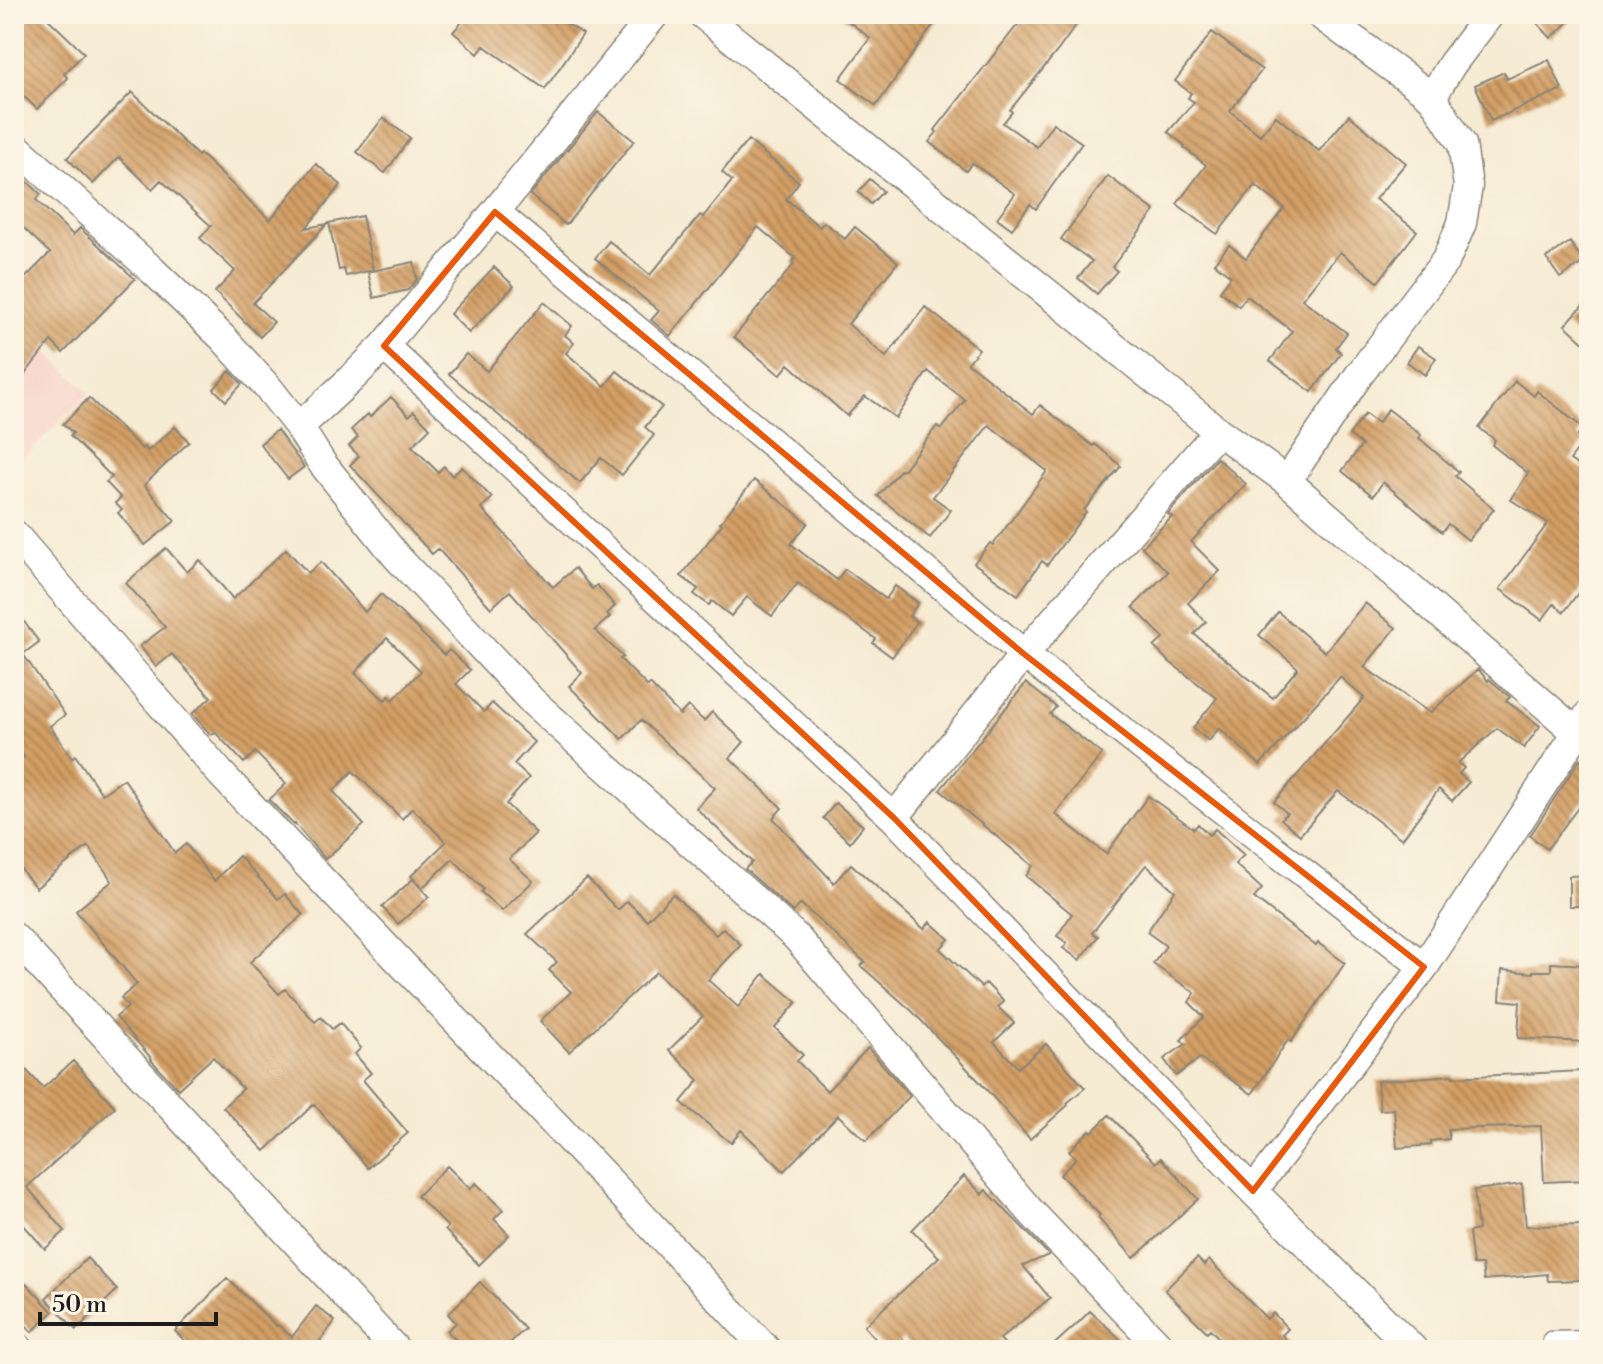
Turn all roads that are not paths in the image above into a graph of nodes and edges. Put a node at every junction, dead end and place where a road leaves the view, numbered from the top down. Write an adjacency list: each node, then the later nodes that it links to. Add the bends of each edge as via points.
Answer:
1 (655, 14): 7 (street)
2 (702, 14): 10 (street)
3 (1319, 14): 5 (street)
4 (1490, 14): 5 (street)
5 (1432, 97): 11 (street, via 1462,144 1468,186 1462,223 1446,260)
6 (14, 145): 9 (street, via 223,338)
7 (495, 212): 8 (street); 13 (street)
8 (384, 346): 9 (street); 15 (street)
9 (299, 427): 25 (street, via 396,556 533,702 796,937 1031,1212)
10 (1218, 431): 11 (street); 13 (street)
11 (1287, 481): 14 (street)
12 (14, 534): 24 (street, via 221,774)
13 (1024, 654): 15 (street); 17 (street)
14 (1582, 723): 17 (street)
15 (894, 818): 18 (street)
16 (14, 937): 23 (street)
17 (1424, 967): 18 (street)
18 (1253, 1191): 26 (street)
19 (1589, 1338): 20 (lane)
20 (1550, 1339)
21 (14, 1344): 22 (street)
22 (20, 1350)
23 (396, 1350)
24 (767, 1350)
25 (1163, 1350)
26 (1414, 1350)

